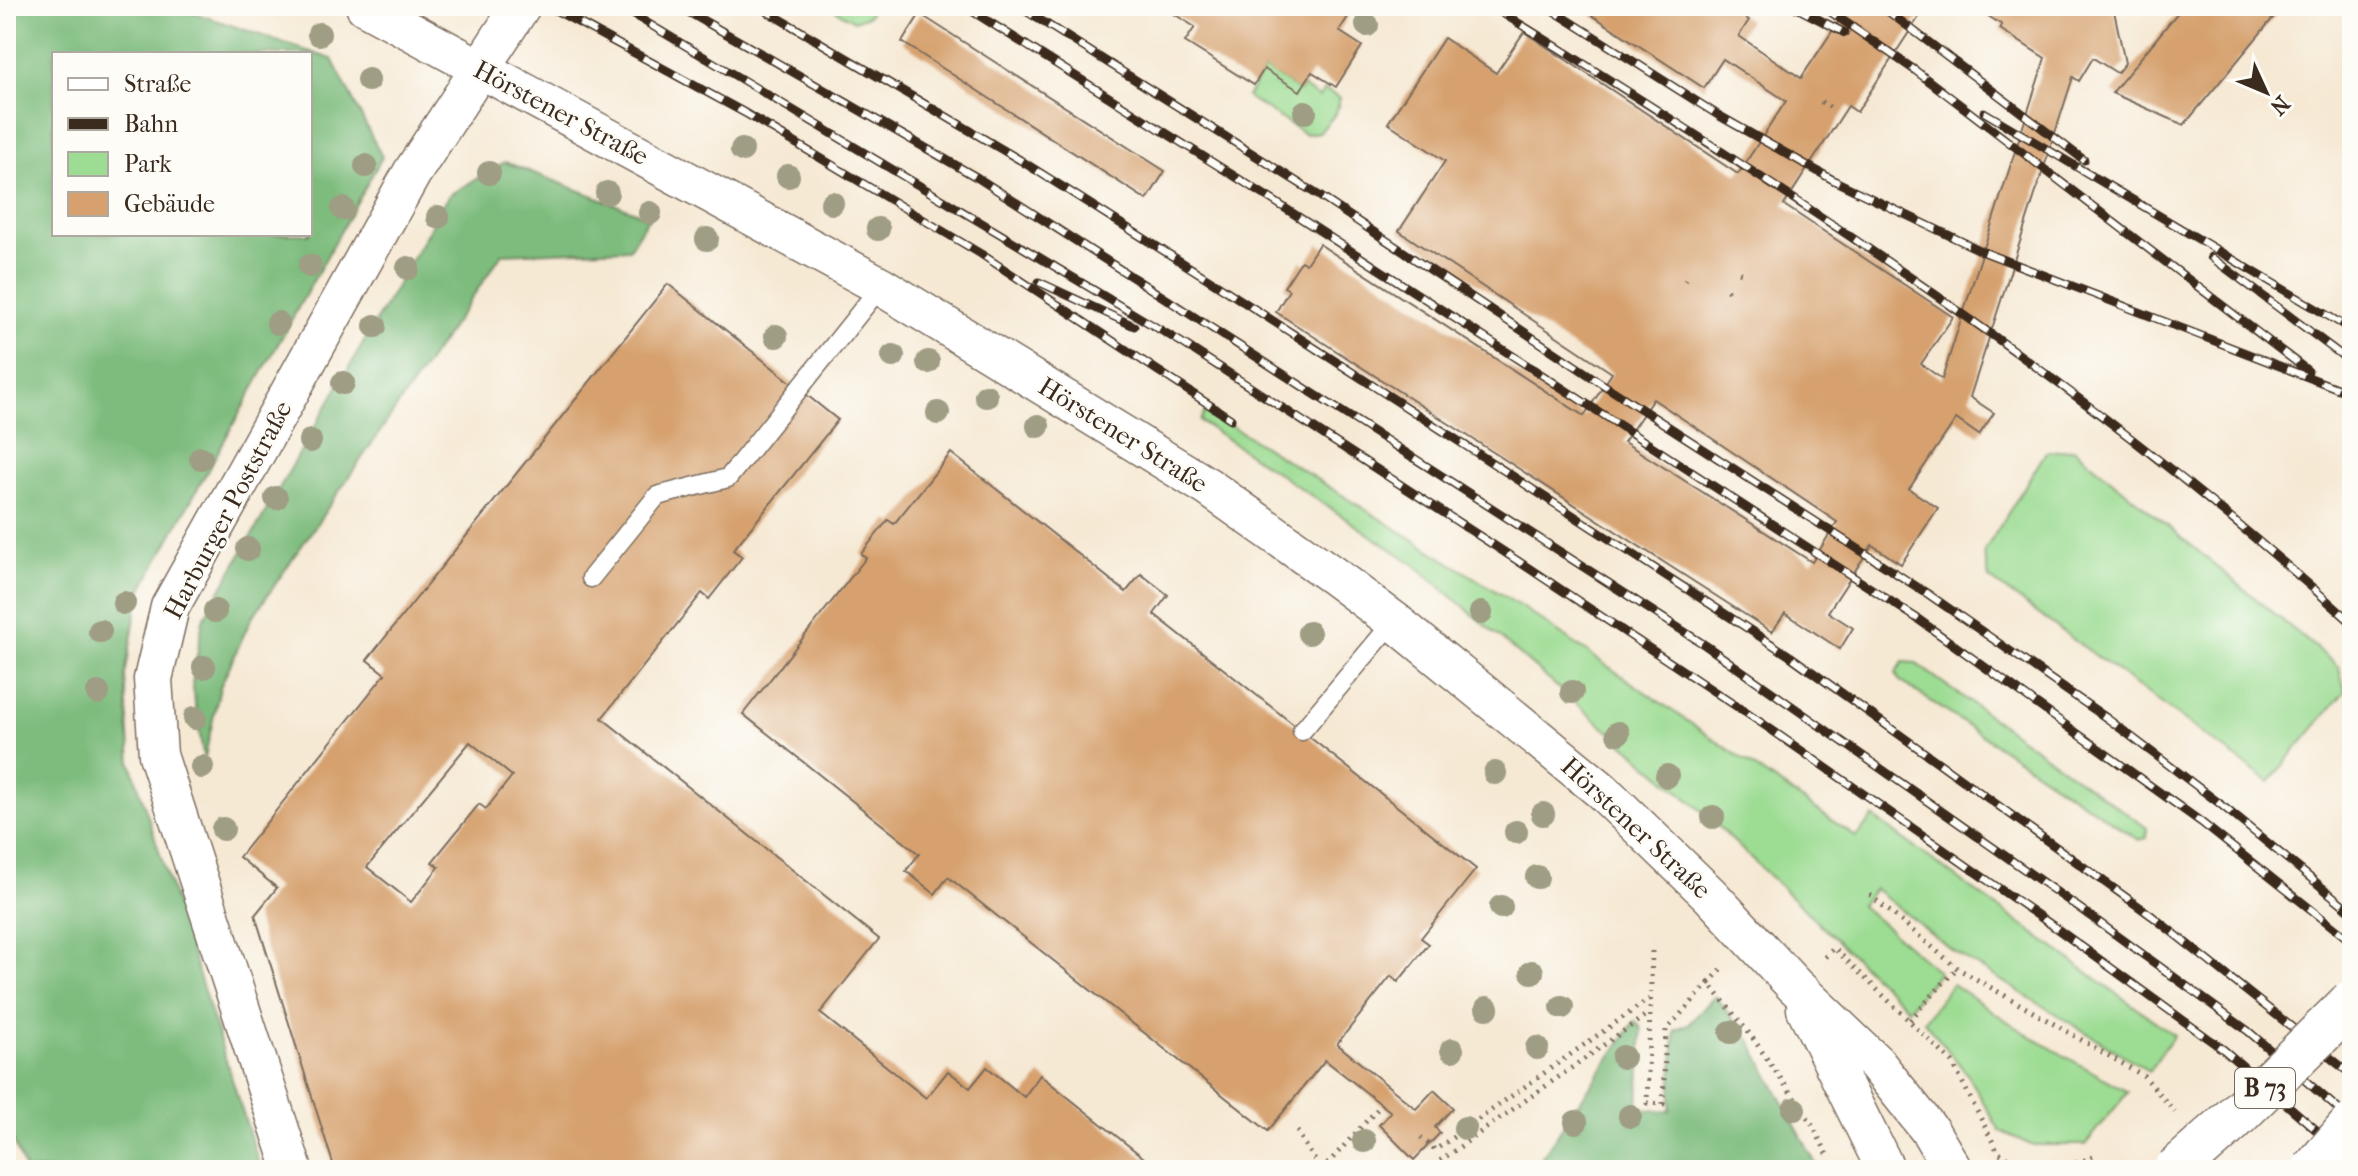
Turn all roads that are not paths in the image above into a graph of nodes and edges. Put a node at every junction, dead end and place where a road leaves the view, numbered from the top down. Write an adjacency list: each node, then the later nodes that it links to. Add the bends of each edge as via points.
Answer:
1 (365, 6): 3 (street, Hörstener Straße)
2 (516, 14): 3 (street, Harburger Poststraße)
3 (480, 70): 4 (street, Hörstener Straße); 11 (street, Harburger Poststraße, via 412,173 170,607 153,679 158,755)
4 (881, 286): 5 (lane, via 728,478 657,496); 6 (street, Hörstener Straße, via 1208,487)
5 (591, 578)
6 (1394, 621): 7 (lane); 8 (street, Hörstener Straße, via 1601,790)
7 (1302, 731)
8 (1794, 985): 12 (street, Hörstener Straße); 13 (street, Hörstener Straße, via 1876,1063 1930,1131)
9 (2352, 1002): 14 (main road, B 73, bridge)
10 (2352, 1125): 15 (main road, bridge)
11 (293, 1170)
12 (1886, 1170)
13 (1953, 1170)
14 (2176, 1170)
15 (2314, 1170)

